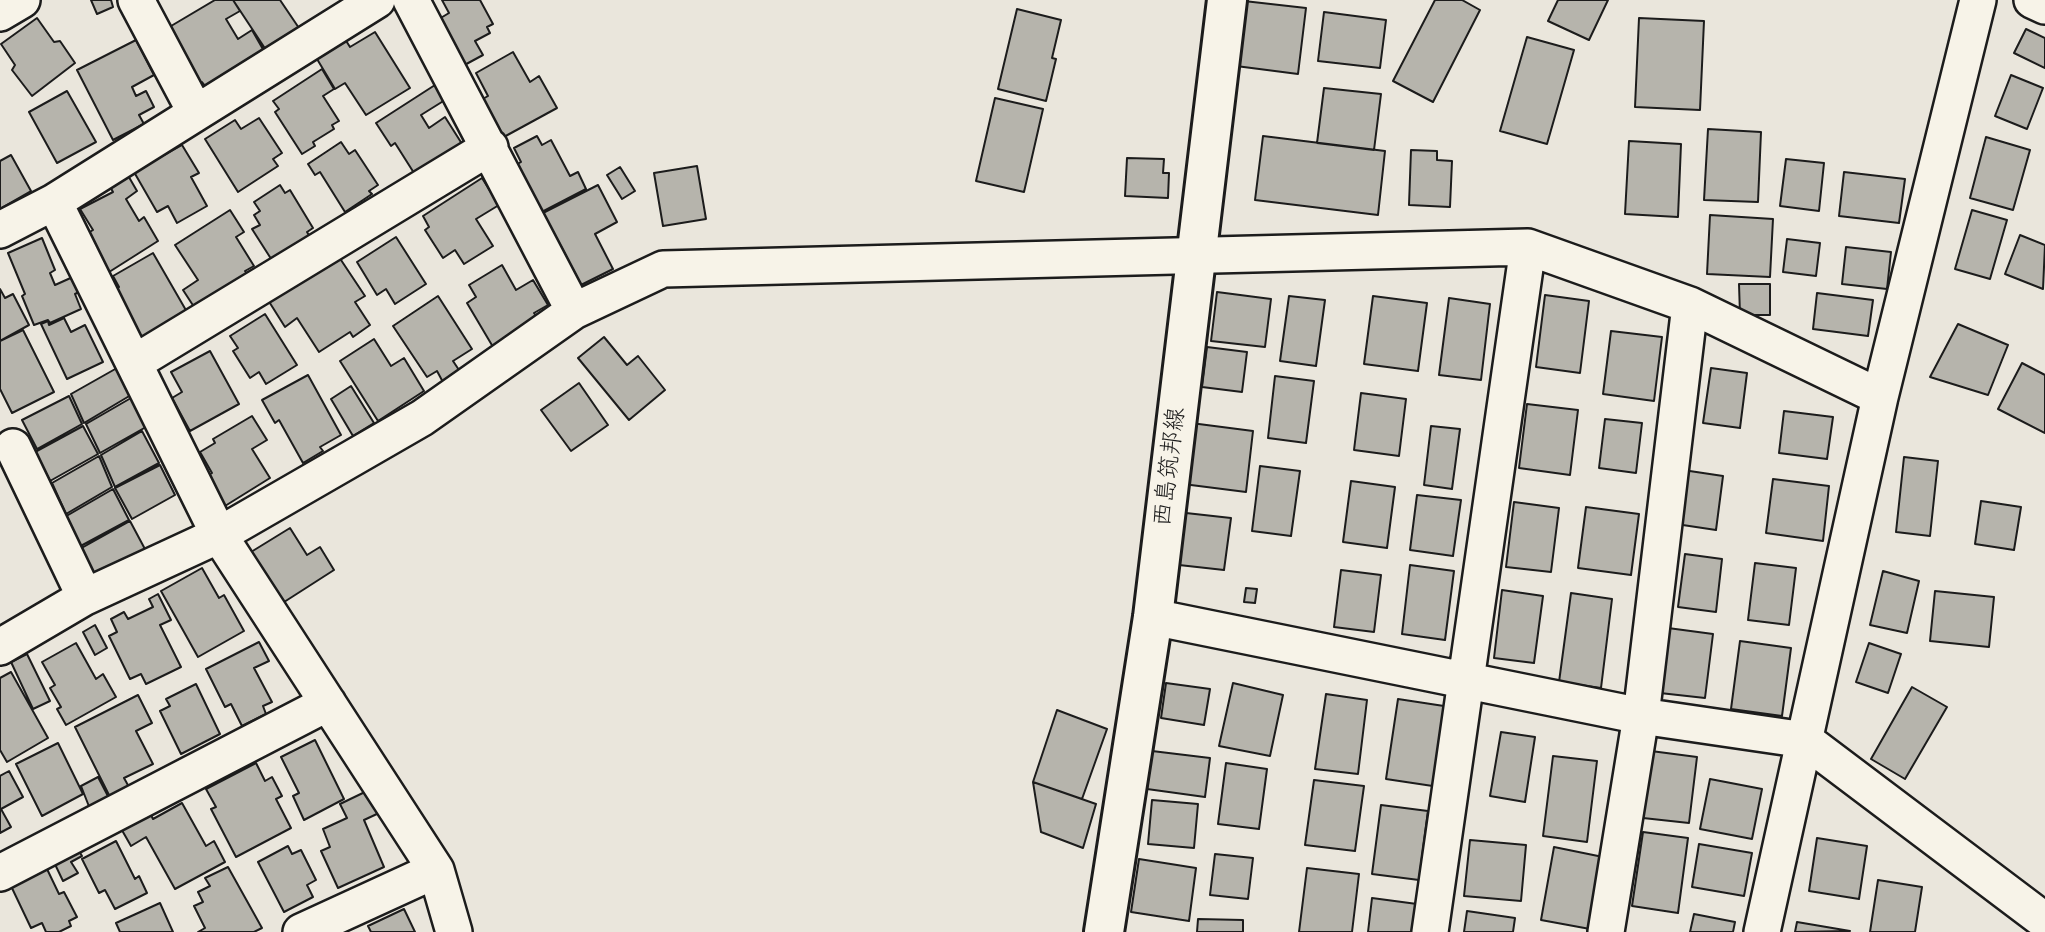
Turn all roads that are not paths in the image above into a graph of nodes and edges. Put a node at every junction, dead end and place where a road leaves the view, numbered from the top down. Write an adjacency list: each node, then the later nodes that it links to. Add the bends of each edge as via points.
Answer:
1 (22, 0): 9 (street)
2 (136, 0): 10 (street)
3 (377, 0): 10 (street)
4 (411, 0): 11 (street)
5 (1227, 0): 15 (main road, 西島筑邦線)
6 (1978, 0): 19 (street)
7 (2032, 0): 8 (street)
8 (2045, 6)
9 (0, 13)
10 (196, 113): 12 (street)
11 (490, 147): 17 (street); 18 (street)
12 (54, 202): 13 (street); 18 (street)
13 (0, 230)
14 (1528, 247): 15 (street); 16 (street); 25 (street)
15 (1196, 253): 17 (street, via 663,269); 23 (main road, 西島筑邦線)
16 (1690, 304): 19 (street); 27 (street)
17 (574, 311): 21 (street, via 422,418)
18 (134, 363): 21 (street)
19 (1880, 397): 28 (street)
20 (4, 441): 22 (street)
21 (219, 535): 22 (street); 26 (street)
22 (85, 597): 24 (street)
23 (1153, 617): 25 (street); 34 (main road, 西島筑邦線)
24 (0, 647)
25 (1467, 682): 27 (street); 35 (street)
26 (328, 704): 29 (street); 30 (street)
27 (1641, 716): 28 (street); 36 (street)
28 (1805, 740): 31 (street); 37 (street)
29 (436, 870): 32 (street); 33 (street)
30 (0, 873)
31 (2045, 921)
32 (302, 932)
33 (454, 932)
34 (1104, 932)
35 (1430, 932)
36 (1606, 932)
37 (1762, 932)

